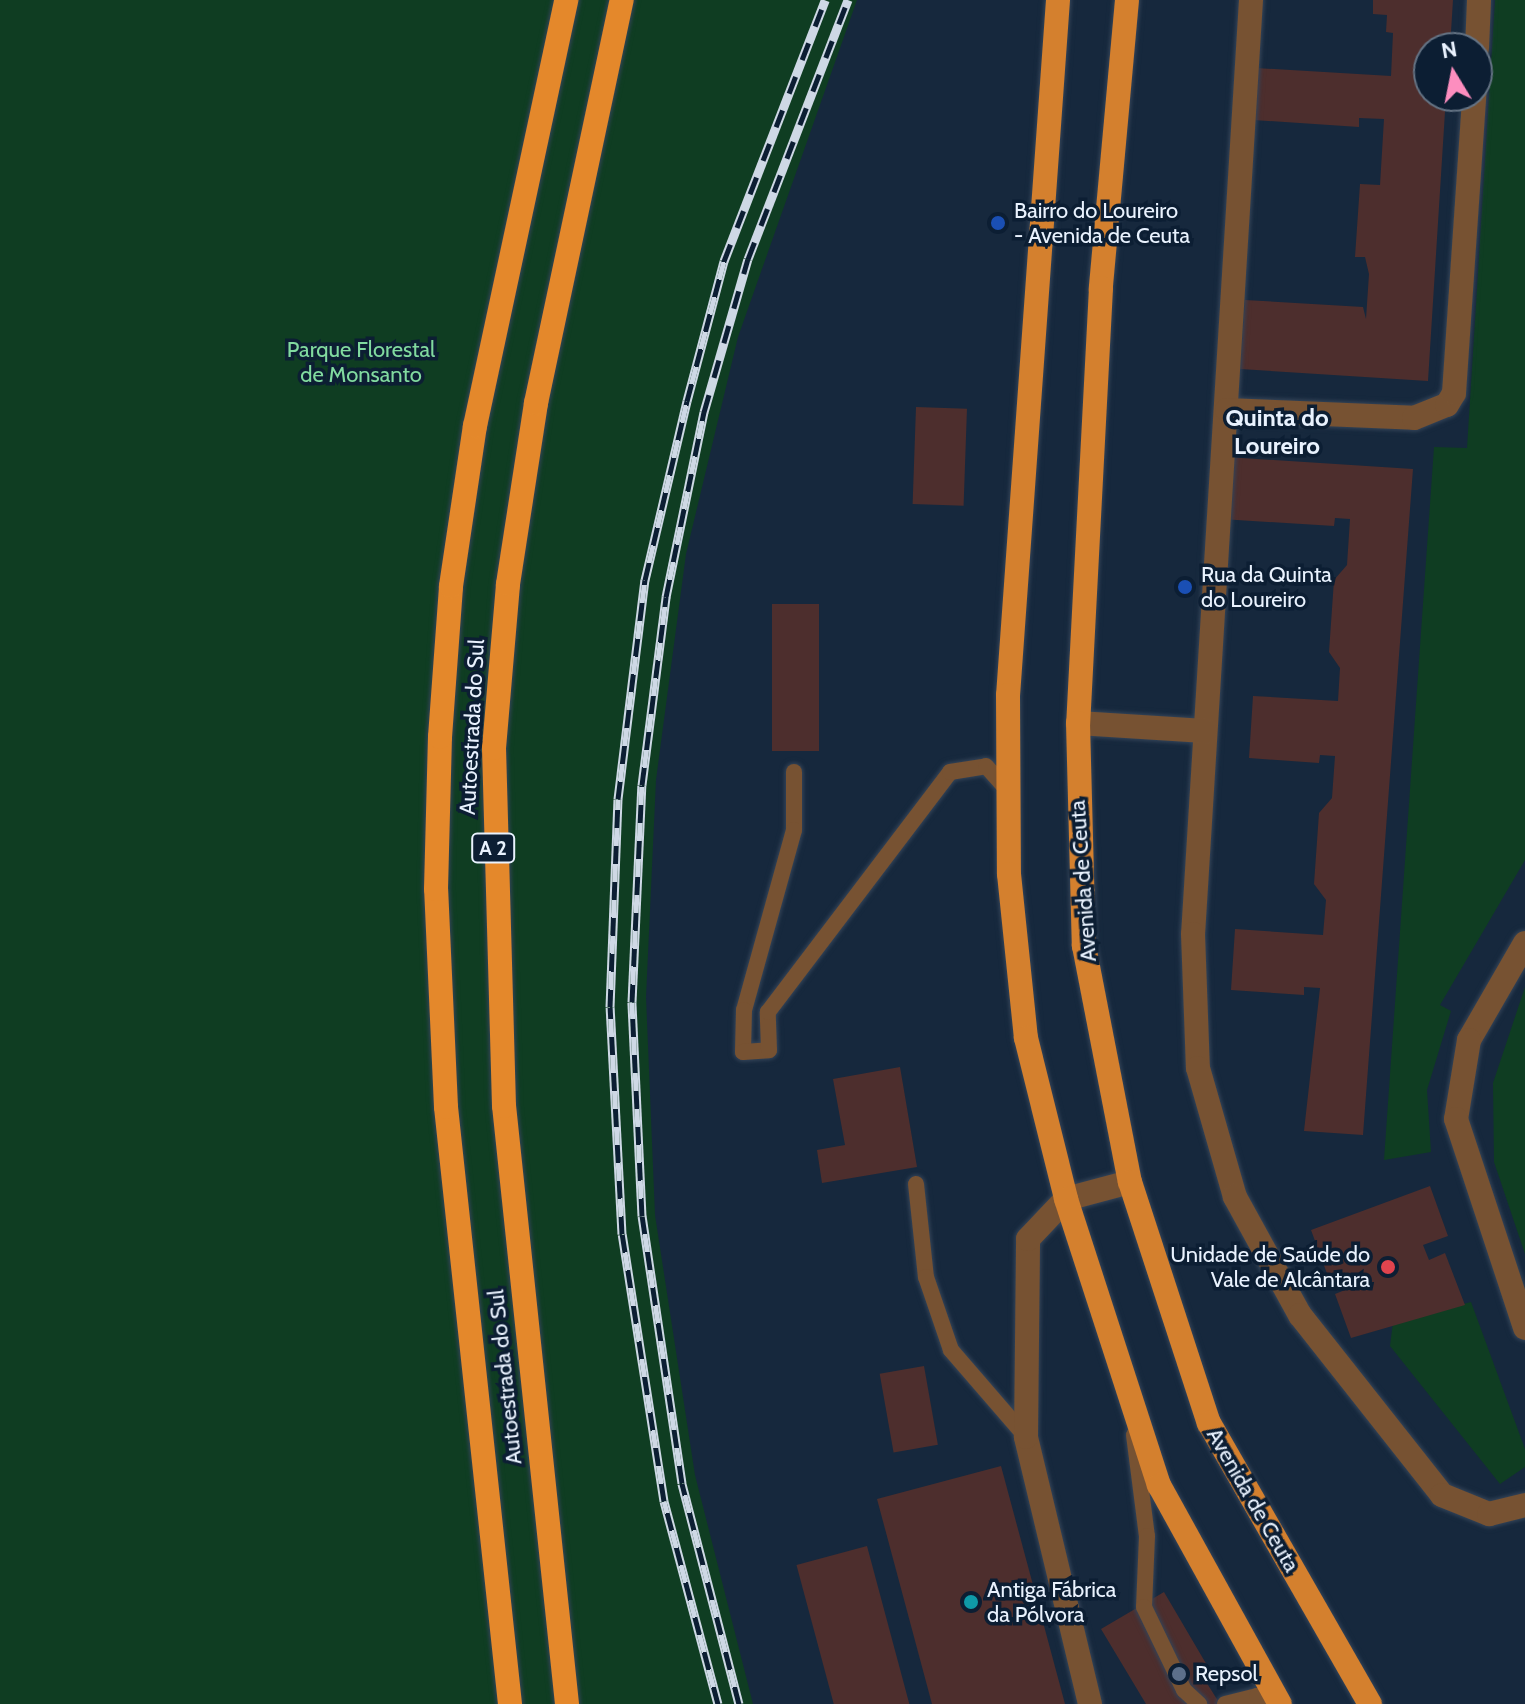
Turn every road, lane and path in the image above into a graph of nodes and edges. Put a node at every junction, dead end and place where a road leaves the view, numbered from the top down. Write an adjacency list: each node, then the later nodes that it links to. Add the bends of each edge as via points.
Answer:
1 (566, 0): 22 (highway, Autoestrada do Sul, via 475,426 451,586 439,765 446,1107)
2 (622, 0): 23 (highway, Autoestrada do Sul / A 2, via 536,403 508,584 494,748 504,1106)
3 (1058, 0): 13 (highway, via 1008,695)
4 (1127, 0): 10 (highway, Avenida de Ceuta, via 1101,288)
5 (1251, 0): 9 (street)
6 (1479, 0): 7 (street)
7 (1478, 32)
8 (1473, 112): 9 (street, via 1454,393 1447,405 1414,418)
9 (1227, 410): 11 (street)
10 (1078, 723): 11 (street); 15 (highway, Avenida de Ceuta, via 1084,946)
11 (1205, 731): 21 (street, via 1193,1023 1207,1112 1235,1197 1300,1315 1442,1495 1489,1514)
12 (794, 772): 13 (lane, via 794,830 744,1010 743,1052 769,1050 768,1012 950,772 986,766)
13 (1008, 793): 17 (highway, via 1026,1038)
14 (1525, 943): 18 (street, via 1469,1040 1456,1119)
15 (1130, 1182): 17 (street); 29 (highway, Avenida de Ceuta, via 1209,1423)
16 (916, 1184): 20 (lane, via 926,1277 951,1350)
17 (1066, 1199): 19 (highway); 20 (street, via 1028,1239)
18 (1525, 1328)
19 (1129, 1394): 25 (lane, via 1147,1536 1144,1607 1184,1690); 28 (highway, via 1159,1485)
20 (1026, 1437): 24 (street)
21 (1525, 1505)
22 (510, 1704)
23 (567, 1704)
24 (1090, 1704)
25 (1199, 1704)
26 (1225, 1704): 27 (lane, via 1257,1696)
27 (1272, 1704)
28 (1280, 1704)
29 (1370, 1704)

